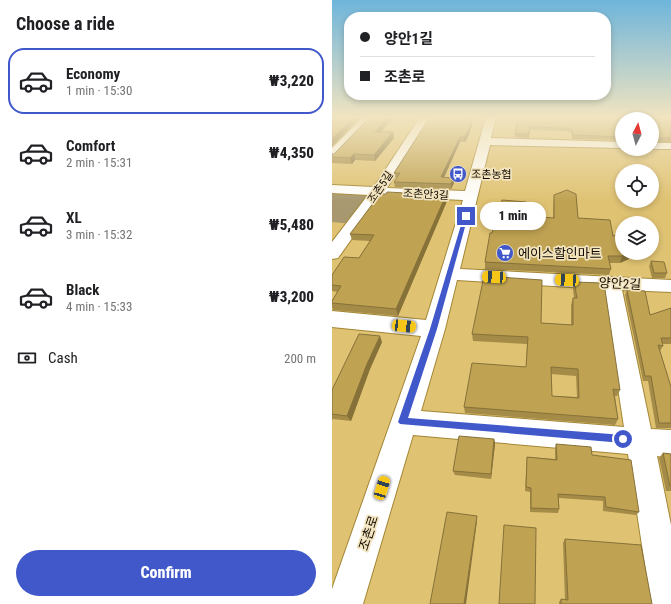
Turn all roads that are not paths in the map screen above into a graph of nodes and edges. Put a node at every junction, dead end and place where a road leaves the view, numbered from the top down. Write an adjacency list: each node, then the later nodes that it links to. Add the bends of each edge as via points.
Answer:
1 (342, 145): 4 (street)
2 (407, 145): 6 (street, 조촌5길)
3 (483, 145): 7 (street, 조촌로)
4 (332, 155)
5 (332, 189): 6 (street, 조촌안3길)
6 (378, 191): 7 (street, 조촌안3길); 8 (street, 조촌5길)
7 (471, 196): 9 (street, 조촌로)
8 (332, 254)
9 (449, 274): 10 (street, 양안2길); 13 (street, 조촌로)
10 (611, 282): 11 (street, 양안2길); 15 (street)
11 (671, 286)
12 (332, 319): 13 (street)
13 (434, 329): 14 (street, 조촌로)
14 (403, 422): 15 (street); 17 (street, 조촌로)
15 (639, 440): 16 (street); 18 (street)
16 (671, 444)
17 (345, 604)
18 (669, 604)

